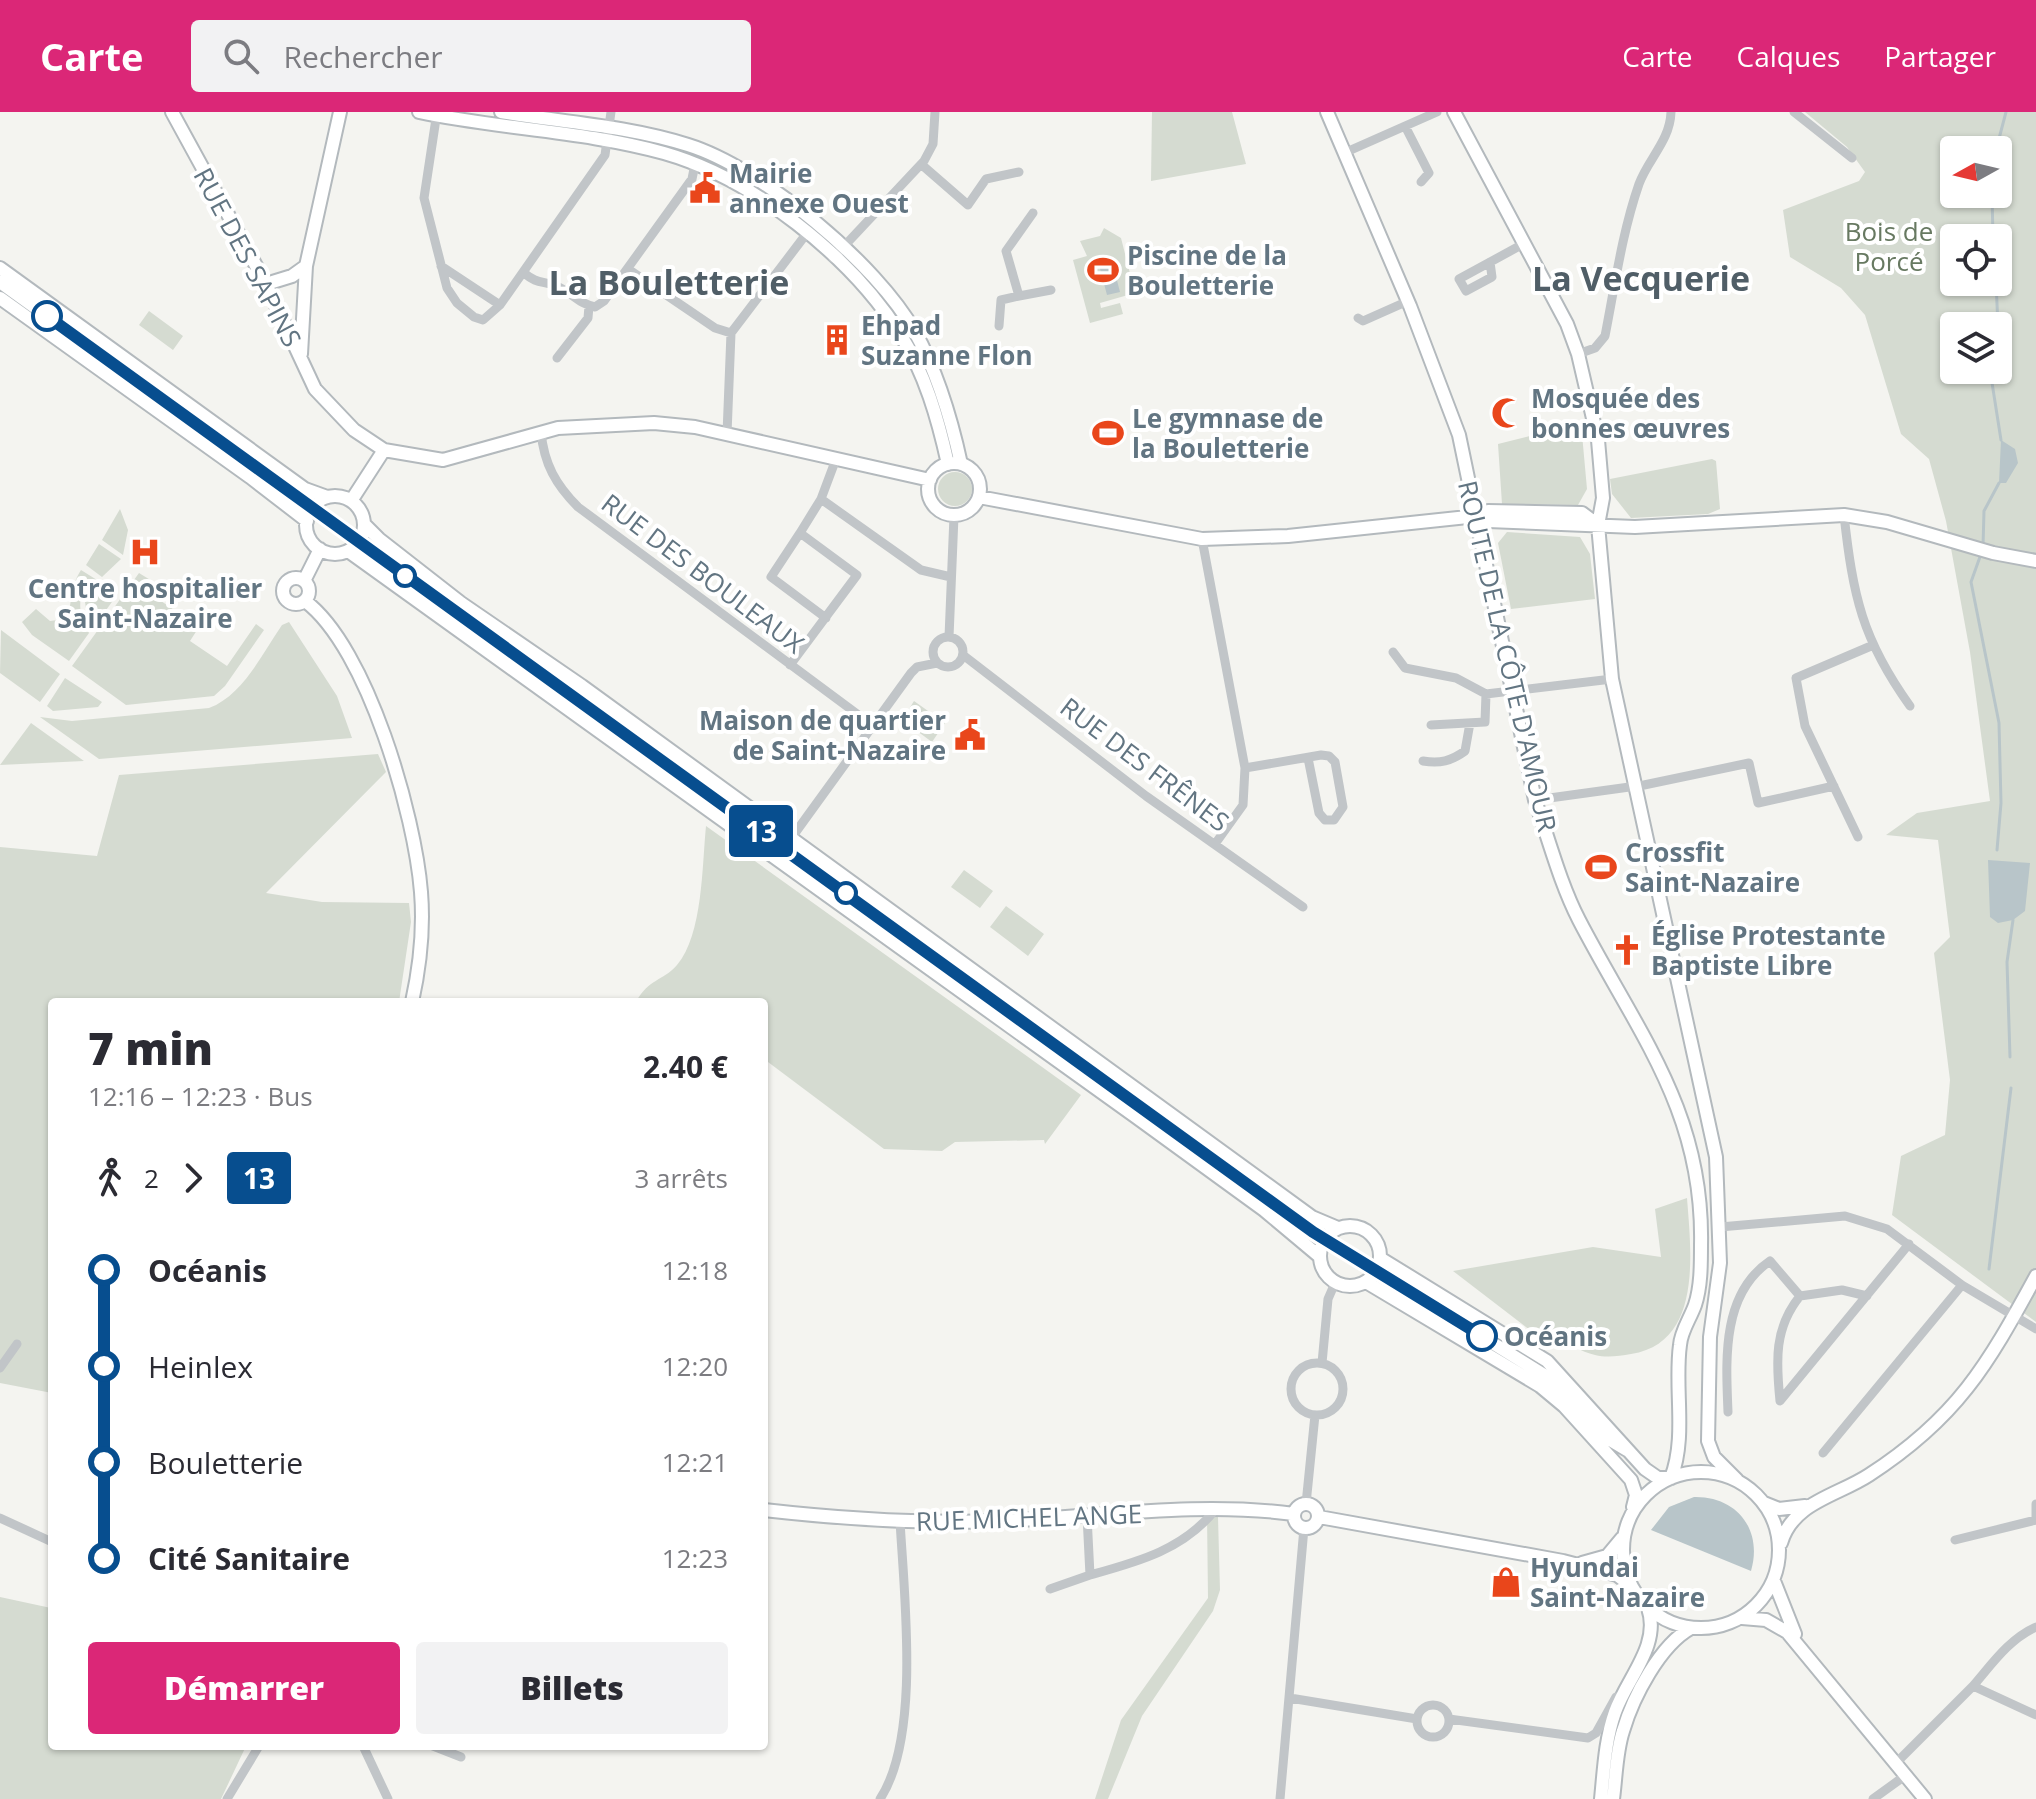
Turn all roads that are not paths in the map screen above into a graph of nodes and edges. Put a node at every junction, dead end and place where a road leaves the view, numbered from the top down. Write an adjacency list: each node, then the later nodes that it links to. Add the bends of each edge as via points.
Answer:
1 (172, 112): 32 (main road, RUE DES SAPINS)
2 (340, 112): 26 (main road)
3 (419, 112): 12 (main road)
4 (501, 112): 14 (main road, via 580,125)
5 (611, 112): 14 (street)
6 (935, 112): 18 (street, via 933,144)
7 (1327, 112): 15 (main road, ROUTE DE LA CÔTE D'AMOUR)
8 (1437, 112): 13 (street)
9 (1454, 112): 23 (main road)
10 (1671, 112): 44 (street, via 1661,149 1646,167 1625,229 1605,336 1595,348)
11 (1794, 112): 16 (street)
12 (436, 114): 14 (main road); 27 (street, via 424,198)
13 (1405, 126): 15 (street); 20 (street, via 1429,173)
14 (609, 140): 17 (main road); 24 (main road, via 689,145 737,166 802,211); 30 (street, via 593,176)
15 (1344, 153): 36 (main road, ROUTE DE LA CÔTE D'AMOUR)
16 (1852, 158)
17 (695, 164): 22 (main road, via 762,198); 29 (street, via 692,179)
18 (922, 165): 19 (street, via 968,205 986,179); 24 (street)
19 (1019, 172)
20 (1421, 182)
21 (1033, 213): 34 (street, via 1006,251)
22 (807, 233): 24 (main road); 43 (street)
23 (1525, 243): 25 (street); 44 (main road)
24 (838, 253): 51 (main road, via 902,335)
25 (1490, 262)
26 (306, 266): 32 (main road); 40 (main road)
27 (441, 266): 37 (street); 37 (street, via 447,288 474,317 483,320)
28 (0, 268): 53 (main road, via 305,489)
29 (628, 269): 38 (street, via 604,301); 43 (street, via 715,328)
30 (524, 273): 37 (street); 38 (street)
31 (0, 282): 57 (main road)
32 (266, 284): 42 (main road, RUE DES SAPINS)
33 (1051, 290): 34 (street)
34 (1019, 296): 41 (street, via 1001,300)
35 (0, 298): 61 (main road)
36 (1408, 301): 39 (street, via 1363,321); 60 (main road, ROUTE DE LA CÔTE D'AMOUR, via 1459,435)
37 (500, 305)
38 (589, 306): 46 (street, via 588,318)
39 (1358, 318)
40 (303, 326): 42 (main road); 45 (main road)
41 (999, 326)
42 (288, 332): 45 (main road, RUE DES SAPINS)
43 (731, 333): 48 (street)
44 (1578, 354): 63 (main road, via 1598,440 1603,498)
45 (301, 358): 49 (main road, RUE DES SAPINS, via 325,400 354,430)
46 (557, 358)
47 (541, 432): 48 (main road, via 624,423); 49 (main road, via 443,460); 79 (street, RUE DES BOULEAUX, via 557,486 578,507)
48 (727, 434): 50 (main road)
49 (384, 450): 56 (main road)
50 (836, 459): 52 (main road); 55 (street)
51 (955, 464): 52 (main road); 54 (main road, via 979,481)
52 (930, 480): 59 (main road, via 932,504)
53 (327, 497): 56 (main road); 57 (main road)
54 (979, 497): 59 (main road, via 969,511); 65 (main road)
55 (821, 499): 64 (street); 70 (street, via 921,570)
56 (351, 501): 62 (main road)
57 (312, 508): 61 (main road); 66 (main road)
58 (1844, 515): 63 (main road); 69 (main road); 75 (street)
59 (954, 516): 70 (street)
60 (1477, 516): 63 (main road, via 1488,511 1582,513); 65 (main road, via 1288,536); 81 (main road, ROUTE DE LA CÔTE D'AMOUR)
61 (307, 521): 67 (main road, via 309,537)
62 (364, 524): 66 (main road); 94 (main road, via 461,603)
63 (1598, 525): 80 (main road)
64 (800, 533): 73 (street, via 771,577); 73 (street, via 857,575)
65 (1202, 539): 89 (street)
66 (362, 544): 68 (main road); 100 (main road)
67 (320, 549): 68 (main road); 71 (main road)
68 (348, 551): 102 (main road, via 1110,1098)
69 (2036, 561)
70 (951, 577): 74 (street)
71 (304, 581): 72 (main road, via 309,591); 72 (main road, via 291,579 283,593 293,604)
72 (305, 601): 97 (main road, via 336,636 357,674 406,802 421,904)
73 (826, 618): 79 (street)
74 (949, 637): 77 (street, via 959,642); 78 (street, via 935,646)
75 (1871, 646): 83 (street); 91 (street, via 1796,678 1805,726)
76 (1393, 652): 82 (street, via 1405,668 1456,678)
77 (963, 655): 78 (street, via 951,667); 95 (street, RUE DES FRÊNES)
78 (937, 663): 85 (street, via 913,671)
79 (790, 665): 85 (street, RUE DES BOULEAUX)
80 (1612, 679): 81 (street); 90 (main road)
81 (1513, 693): 82 (street); 92 (main road, ROUTE DE LA CÔTE D'AMOUR)
82 (1486, 694): 84 (street, via 1485,722)
83 (1910, 706)
84 (1470, 723): 86 (street); 88 (street, via 1465,751 1454,759)
85 (872, 725): 94 (street)
86 (1431, 725)
87 (1308, 758): 87 (street, via 1329,756 1335,762 1343,807 1334,820 1319,813); 89 (street)
88 (1423, 761)
89 (1245, 768): 95 (street, via 1243,805)
90 (1635, 786): 91 (street, via 1749,763 1758,803); 92 (street); 98 (main road, via 1716,1157)
91 (1834, 786): 93 (street)
92 (1535, 800): 121 (main road, ROUTE DE LA CÔTE D'AMOUR, via 1578,918 1665,1074 1691,1152 1702,1245 1698,1293 1680,1345 1677,1454)
93 (1858, 837)
94 (790, 840): 99 (main road, via 1312,1217)
95 (1215, 844): 96 (street, RUE DES FRÊNES)
96 (1303, 907)
97 (413, 998)
98 (1720, 1227): 101 (street, via 1845,1216 1887,1229); 122 (main road, via 1707,1433 1714,1457)
99 (1338, 1228): 100 (main road); 103 (main road, via 1366,1230 1377,1242)
100 (1324, 1240): 102 (main road); 105 (main road)
101 (1909, 1244): 107 (street); 109 (street)
102 (1319, 1256): 106 (main road)
103 (1380, 1258): 105 (main road); 118 (main road, via 1547,1361)
104 (2036, 1276): 110 (main road)
105 (1371, 1277): 106 (main road, via 1351,1287); 117 (main road, via 1549,1378); 120 (main road, via 1383,1292 1540,1386)
106 (1335, 1283): 113 (street, via 1328,1299)
107 (1962, 1285): 110 (street); 119 (street)
108 (1800, 1296): 109 (street, via 1842,1290); 109 (street, via 1780,1329 1780,1401); 115 (street, via 1770,1261 1745,1287 1726,1350)
109 (1867, 1296)
110 (2014, 1316): 111 (street); 126 (main road, via 1966,1394 1932,1429 1868,1476)
111 (2036, 1329)
112 (17, 1344): 114 (street)
113 (1322, 1363): 116 (street, via 1340,1377 1342,1393 1336,1406); 116 (street, via 1300,1369 1292,1382 1296,1405)
114 (0, 1368)
115 (1728, 1412)
116 (1315, 1415): 124 (street)
117 (1602, 1435): 118 (main road); 120 (main road)
118 (1627, 1450): 121 (main road, via 1658,1478)
119 (1823, 1453)
120 (1610, 1457): 130 (main road, via 1634,1486)
121 (1671, 1478): 122 (main road, via 1705,1472); 130 (main road, via 1648,1493)
122 (1737, 1480): 123 (main road)
123 (1764, 1503): 126 (main road, via 1779,1509); 140 (main road)
124 (1306, 1504): 129 (main road); 132 (main road, via 1314,1506)
125 (2036, 1504): 134 (street)
126 (1808, 1506): 140 (main road, via 1791,1520)
127 (768, 1510): 135 (main road, RUE MICHEL ANGE)
128 (1215, 1510): 129 (main road, RUE MICHEL ANGE); 131 (main road, RUE MICHEL ANGE); 142 (street, via 1203,1525 1157,1555)
129 (1294, 1514): 136 (main road)
130 (1632, 1514): 137 (main road)
131 (1087, 1516): 135 (main road, RUE MICHEL ANGE); 142 (street)
132 (1319, 1517): 136 (main road); 141 (main road)
133 (0, 1518): 138 (street)
134 (2036, 1520): 139 (street)
135 (900, 1521): 164 (street, via 908,1664 905,1709)
136 (1304, 1528): 153 (street)
137 (1625, 1534): 141 (main road, via 1596,1561); 144 (main road, via 1624,1561)
138 (48, 1540)
139 (1955, 1540)
140 (1780, 1546): 143 (main road)
141 (1563, 1561): 144 (main road, via 1617,1575)
142 (1090, 1575): 145 (street)
143 (1774, 1581): 147 (main road); 150 (main road)
144 (1632, 1586): 146 (main road)
145 (1050, 1589)
146 (1648, 1608): 149 (main road); 151 (main road, via 1653,1632)
147 (1742, 1618): 149 (main road, via 1718,1627); 150 (main road, via 1779,1625)
148 (2036, 1627): 152 (street, via 2005,1649)
149 (1691, 1628): 169 (main road, via 1666,1651 1629,1714 1620,1740)
150 (1805, 1651): 161 (main road)
151 (1627, 1686): 156 (street, via 1596,1733 1576,1739); 168 (main road, via 1608,1736)
152 (1973, 1686): 154 (street); 161 (street)
153 (1290, 1698): 155 (street); 167 (street)
154 (2036, 1715)
155 (1417, 1719): 156 (street, via 1424,1708 1434,1705); 156 (street, via 1420,1730 1433,1737 1446,1730)
156 (1449, 1719)
157 (257, 1750): 165 (street)
158 (365, 1750): 166 (street)
159 (443, 1750): 160 (street)
160 (461, 1757)
161 (1896, 1763): 162 (main road)
162 (1906, 1775): 163 (street); 172 (main road)
163 (1887, 1789): 170 (street); 171 (street)
164 (883, 1797)
165 (227, 1799)
166 (388, 1799)
167 (1280, 1799)
168 (1601, 1799)
169 (1613, 1799)
170 (1873, 1799)
171 (1892, 1799)
172 (1925, 1799)

